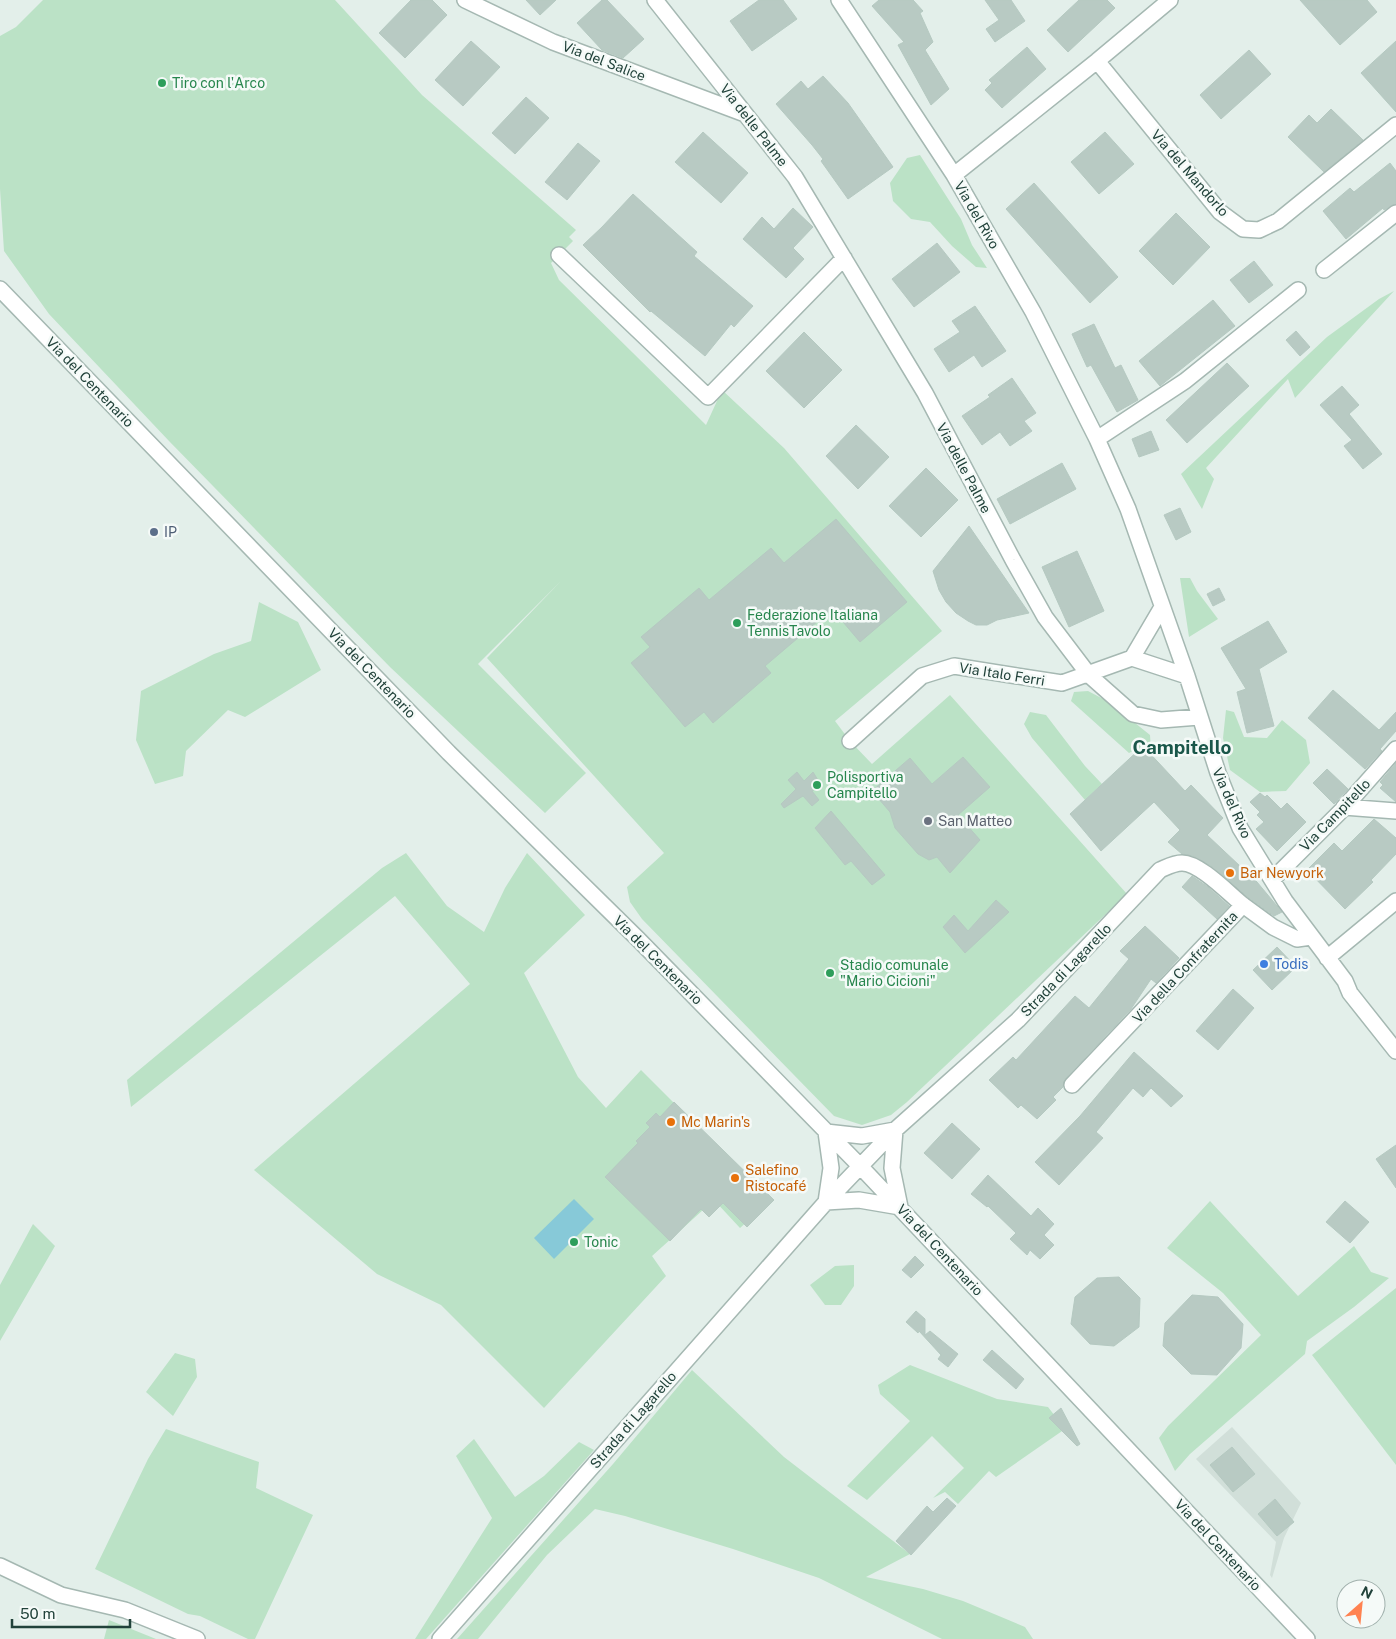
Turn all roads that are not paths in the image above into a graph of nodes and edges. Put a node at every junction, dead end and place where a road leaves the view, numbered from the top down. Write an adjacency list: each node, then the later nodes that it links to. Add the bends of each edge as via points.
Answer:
1 (465, 0): 6 (street, Via del Salice, via 553,42)
2 (655, 0): 6 (street, Via delle Palme)
3 (840, 0): 8 (street, Via del Rivo)
4 (1170, 0): 5 (street)
5 (1096, 61): 7 (street, Via del Mandorlo, via 1220,212 1243,230 1259,230 1278,221); 8 (street)
6 (746, 115): 11 (street, Via delle Palme, via 795,177)
7 (1396, 125)
8 (954, 174): 15 (street, Via del Rivo, via 1033,312)
9 (1396, 213): 12 (street)
10 (559, 255): 11 (street, via 708,396)
11 (844, 258): 18 (street, Via delle Palme, via 925,393 1045,617)
12 (1324, 270)
13 (0, 289): 33 (street, Via del Centenario, via 448,753)
14 (1298, 290): 15 (street, via 1185,381)
15 (1096, 439): 16 (street, Via del Rivo, via 1128,509)
16 (1162, 607): 17 (street); 19 (street, Via del Rivo)
17 (1132, 658): 18 (street); 19 (street)
18 (1089, 674): 20 (street, Via delle Palme, via 1133,714 1161,720); 21 (street, Via Italo Ferri, via 1062,683 954,666 922,676)
19 (1187, 676): 20 (street, Via del Rivo)
20 (1199, 717): 25 (street, Via del Rivo, via 1240,828)
21 (850, 741)
22 (1396, 749): 23 (street, Via Campitello)
23 (1344, 807): 24 (street); 25 (street, Via Campitello)
24 (1396, 811)
25 (1272, 880): 28 (street, Via del Rivo)
26 (1396, 901): 29 (street)
27 (1243, 905): 28 (street, Via della Confraternita, via 1272,927 1296,939); 31 (street, Via della Confraternita); 32 (street, Strada di Lagarello, via 1196,867 1184,863 1160,870 1018,1020)
28 (1311, 937): 29 (street, Via del Rivo)
29 (1327, 958): 30 (street, Via del Rivo)
30 (1396, 1051)
31 (1072, 1085)
32 (895, 1130): 33 (street, via 862,1136); 34 (street, Strada di Lagarello); 36 (street, via 892,1168)
33 (826, 1132): 34 (street, Via del Centenario); 35 (street, via 831,1168)
34 (860, 1166): 35 (street, Strada di Lagarello); 36 (street, Via del Centenario)
35 (826, 1202): 36 (street, via 859,1200); 39 (street, Strada di Lagarello)
36 (900, 1207): 40 (street, Via del Centenario)
37 (0, 1566): 38 (street, via 62,1595 125,1610)
38 (197, 1639)
39 (440, 1639)
40 (1307, 1639)

